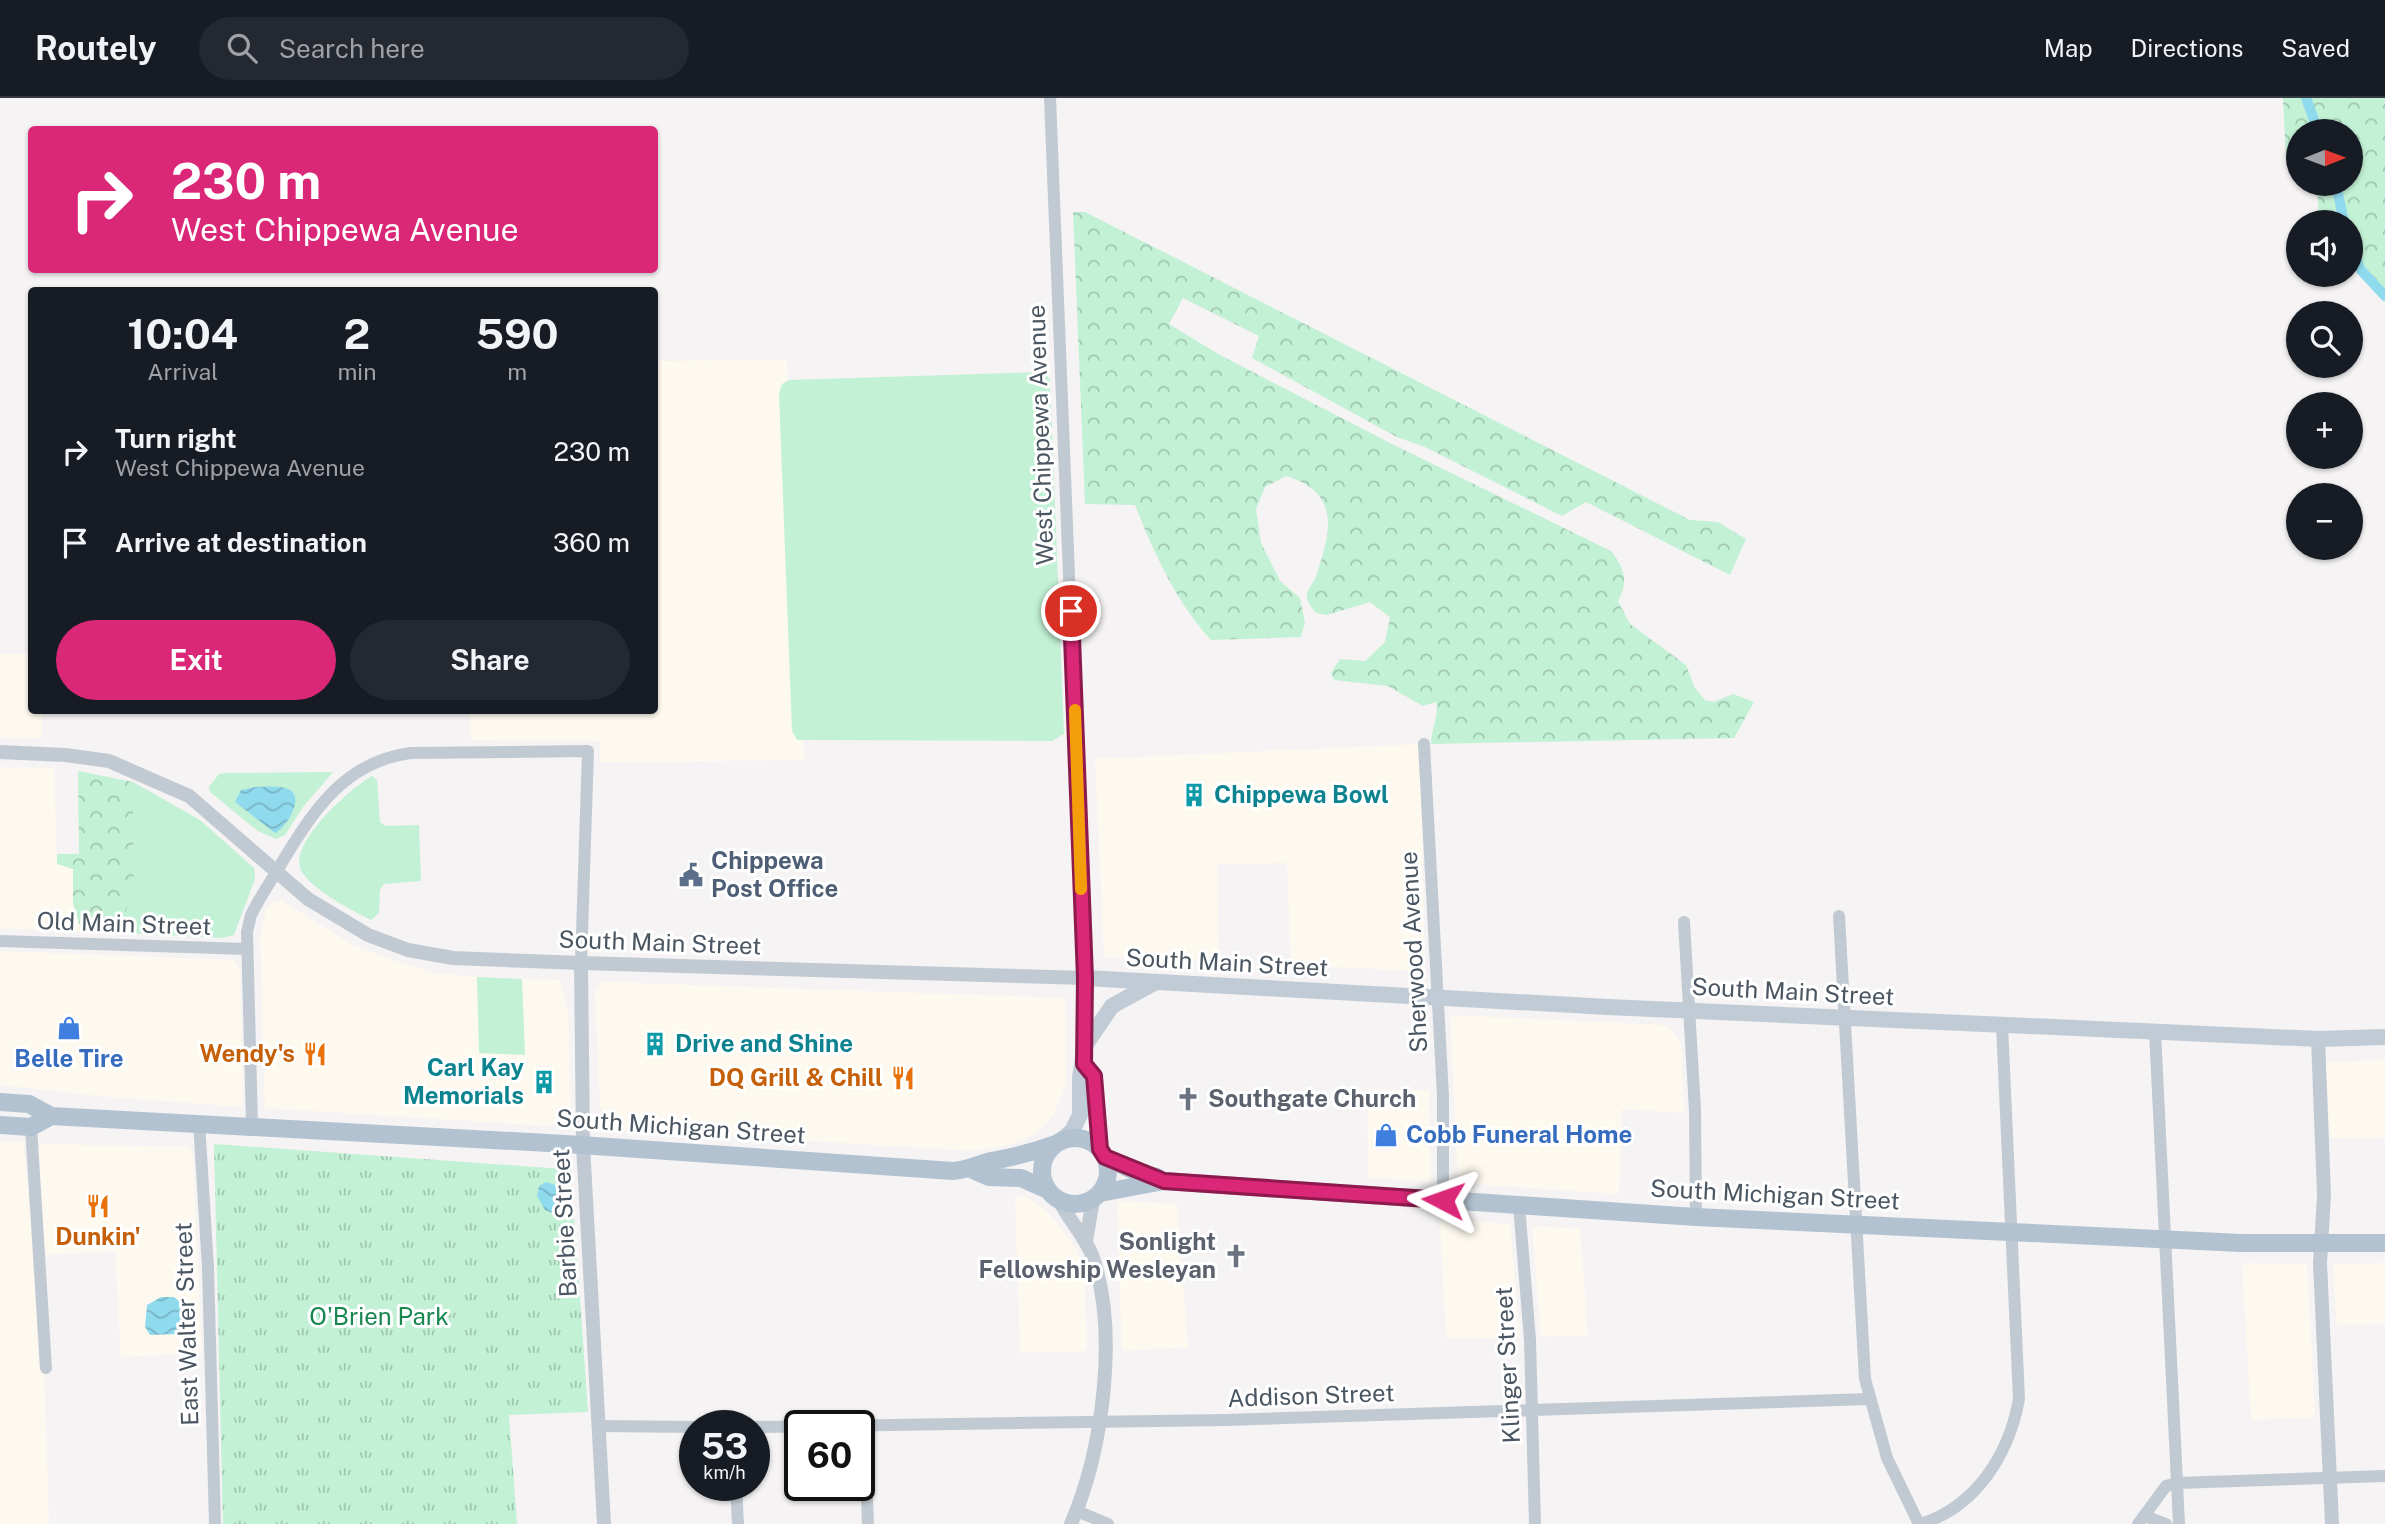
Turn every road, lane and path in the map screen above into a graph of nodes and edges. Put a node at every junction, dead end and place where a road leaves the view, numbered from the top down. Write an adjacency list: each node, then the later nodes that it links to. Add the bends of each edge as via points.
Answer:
1 (1050, 98): 10 (street, West Chippewa Avenue)
2 (1424, 744): 12 (street, Sherwood Avenue)
3 (0, 752): 4 (street, South Main Street, via 98,760 139,772 198,802)
4 (276, 872): 8 (street, via 251,915); 9 (street, South Main Street, via 336,917 408,950 453,958); 9 (street, Barbie Street, via 325,797 376,761 435,752 588,751)
5 (1839, 916): 14 (street)
6 (1684, 922): 13 (street)
7 (0, 941): 8 (street, Old Main Street)
8 (247, 949): 25 (street)
9 (581, 963): 10 (street, South Main Street); 28 (street, Barbie Street)
10 (1085, 978): 11 (main road, South Main Street); 19 (main road, West Chippewa Avenue)
11 (1158, 981): 12 (main road, South Main Street); 19 (main road, via 1112,1006)
12 (1436, 998): 13 (main road, South Main Street); 34 (street, Sherwood Avenue, via 1443,1086)
13 (1689, 1010): 14 (main road, South Main Street); 36 (street)
14 (1844, 1017): 15 (main road, South Main Street); 37 (street)
15 (2002, 1025): 16 (main road, South Main Street); 38 (street)
16 (2155, 1031): 18 (main road, South Main Street); 39 (street)
17 (2385, 1037): 18 (main road, South Main Street)
18 (2318, 1039): 42 (street, via 2324,1195)
19 (1085, 1046): 20 (main road, West Chippewa Avenue)
20 (1084, 1064): 27 (main road, West Chippewa Avenue, via 1080,1115); 29 (main road, West Chippewa Avenue, via 1094,1076)
21 (0, 1102): 22 (main road, South Michigan Street, via 29,1104)
22 (51, 1116): 23 (main road, South Michigan Street); 26 (main road, South Michigan Street)
23 (199, 1122): 25 (main road, South Michigan Street); 57 (street, East Walter Street)
24 (0, 1125): 26 (main road)
25 (252, 1125): 28 (main road, South Michigan Street)
26 (30, 1127): 43 (street)
27 (1060, 1141): 29 (main road, via 1082,1138); 30 (main road, South Michigan Street); 32 (main road, via 1042,1171)
28 (583, 1145): 30 (main road, South Michigan Street); 47 (street, Barbie Street)
29 (1103, 1153): 31 (main road, South Michigan Street); 33 (main road, via 1108,1176)
30 (973, 1170): 32 (main road, South Michigan Street, via 989,1177 1021,1178)
31 (1164, 1181): 33 (main road, South Michigan Street); 34 (main road, South Michigan Street)
32 (1053, 1195): 33 (main road, via 1076,1204); 40 (street)
33 (1097, 1196): 40 (street)
34 (1443, 1200): 35 (main road, South Michigan Street)
35 (1519, 1205): 36 (main road, South Michigan Street); 45 (street, Klinger Street)
36 (1696, 1217): 37 (main road, South Michigan Street)
37 (1856, 1224): 38 (main road, South Michigan Street); 44 (street)
38 (2013, 1232): 39 (main road, South Michigan Street); 63 (street, via 2019,1389 2011,1433 1992,1471 1977,1488)
39 (2165, 1239): 42 (main road, South Michigan Street); 52 (street)
40 (1086, 1241): 46 (street, via 1098,1277 1102,1322)
41 (2385, 1243): 42 (main road, South Michigan Street)
42 (2321, 1244): 51 (street)
43 (46, 1368)
44 (1869, 1399): 45 (street, Addison Street); 63 (street, via 1887,1458)
45 (1533, 1410): 46 (street, Addison Street); 62 (street, Klinger Street)
46 (1100, 1423): 48 (street, Addison Street); 55 (street)
47 (600, 1426): 49 (street); 58 (street, Barbie Street)
48 (875, 1426)
49 (679, 1427)
50 (2385, 1476): 51 (street)
51 (2329, 1478): 52 (street); 66 (street)
52 (2177, 1483): 56 (street, via 2166,1486); 65 (street)
53 (737, 1501): 59 (street)
54 (867, 1501): 60 (street)
55 (1074, 1518): 61 (street)
56 (2141, 1520): 64 (street)
57 (215, 1524)
58 (604, 1524)
59 (738, 1524)
60 (868, 1524)
61 (1108, 1524)
62 (1535, 1524)
63 (1920, 1524)
64 (2166, 1524)
65 (2179, 1524)
66 (2332, 1524)

